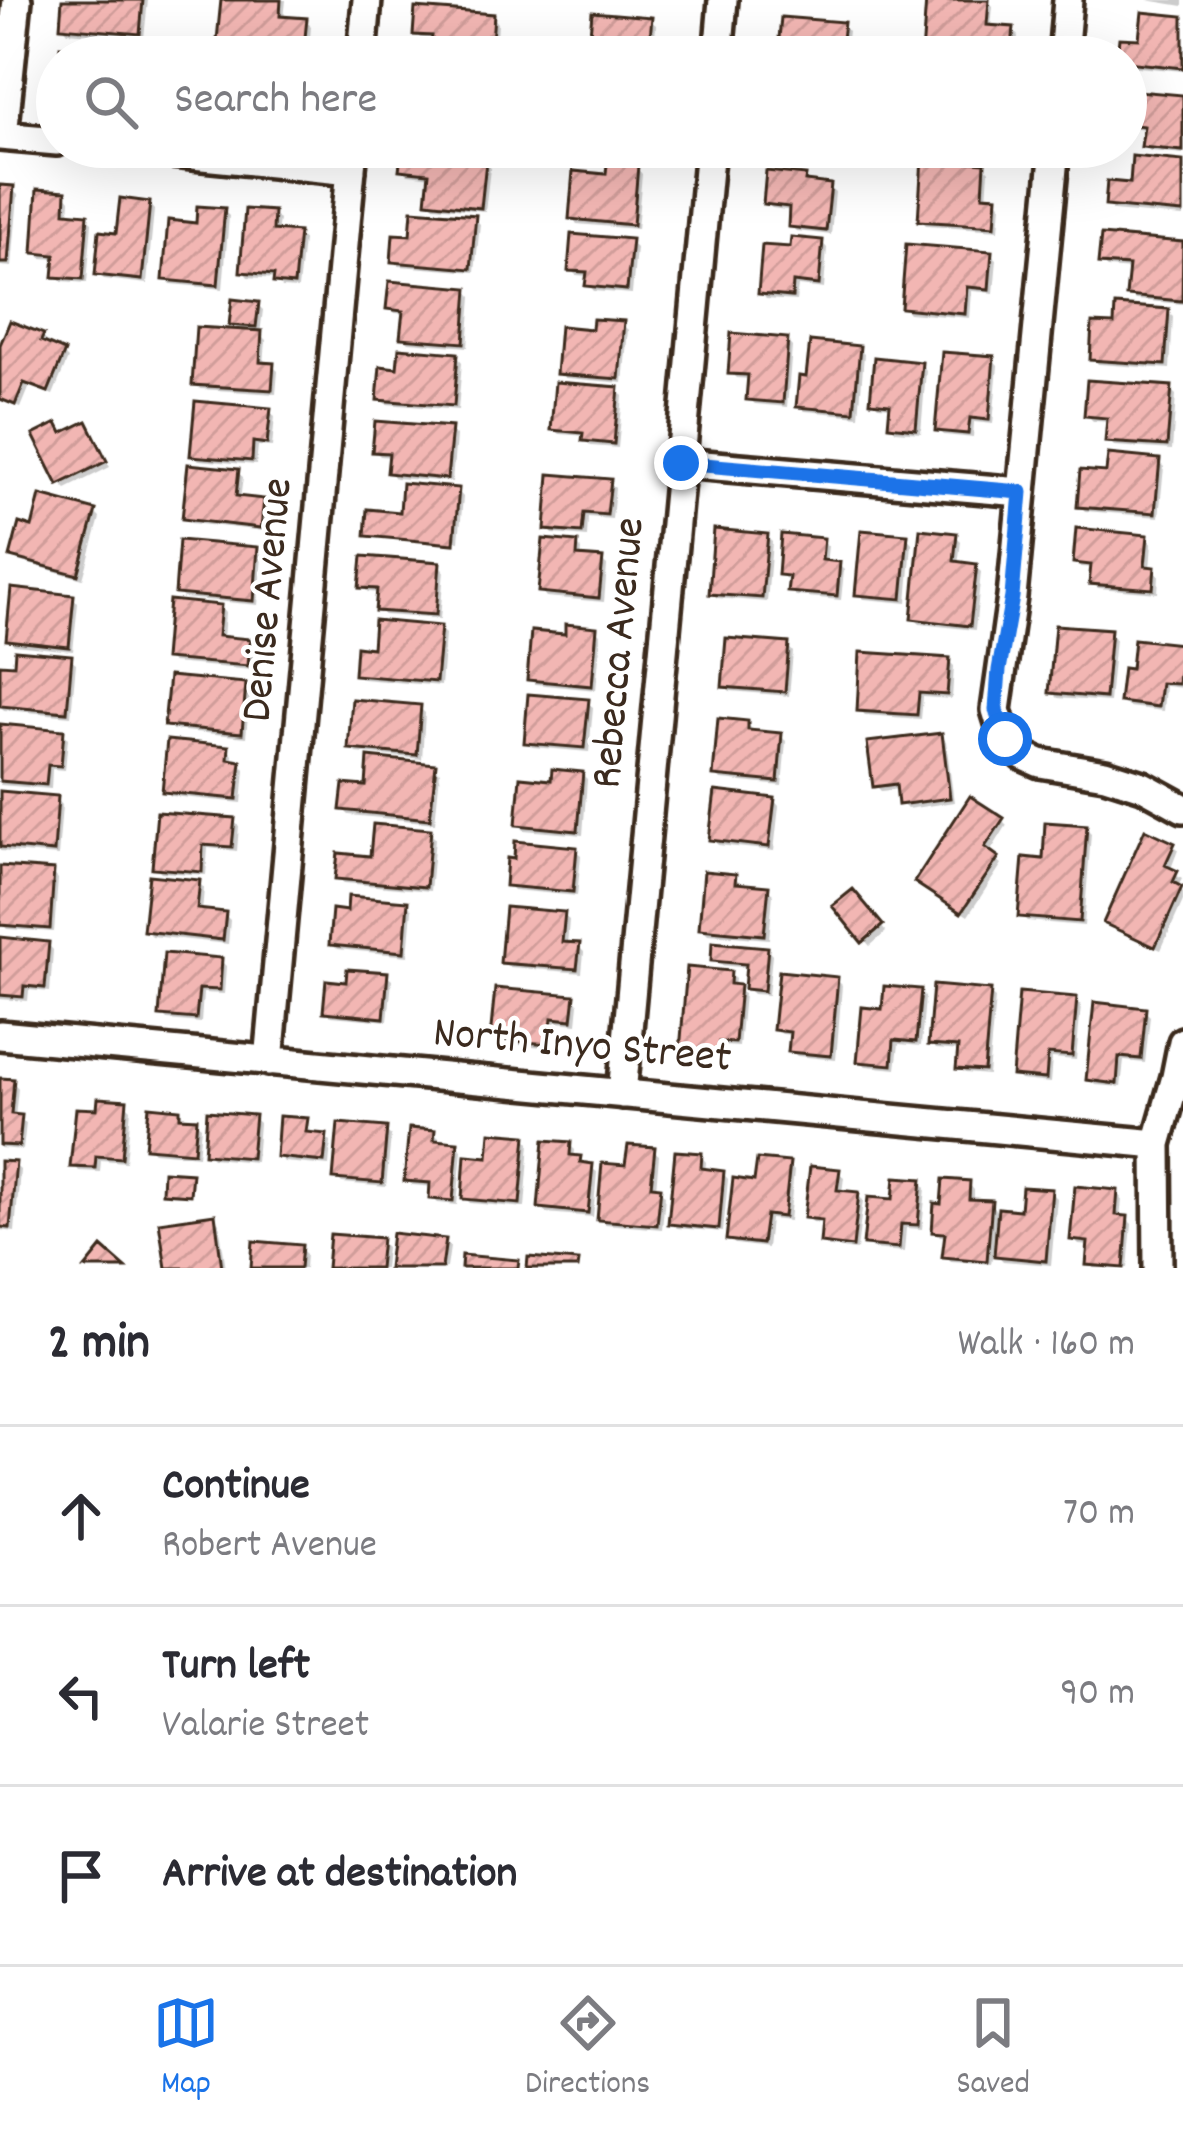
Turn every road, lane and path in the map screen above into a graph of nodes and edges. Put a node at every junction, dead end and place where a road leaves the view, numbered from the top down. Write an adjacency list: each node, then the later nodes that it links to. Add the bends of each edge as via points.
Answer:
1 (17, 0): 8 (street)
2 (367, 0): 5 (street)
3 (723, 0): 6 (street)
4 (1068, 0): 7 (street)
5 (364, 36)
6 (720, 36)
7 (1065, 36)
8 (1, 136): 9 (street)
9 (36, 140)
10 (351, 168): 18 (street, Denise Avenue)
11 (708, 168): 13 (street, Rebecca Avenue)
12 (1053, 168): 14 (street)
13 (681, 463): 14 (street); 19 (street, Rebecca Avenue)
14 (1021, 492): 15 (street, via 996,710 1005,739 1024,757 1105,774)
15 (1183, 808)
16 (0, 1035): 18 (street, North Inyo Street)
17 (1183, 1042): 20 (street)
18 (269, 1061): 19 (street, North Inyo Street)
19 (622, 1094): 20 (street, North Inyo Street)
20 (1156, 1144): 21 (street)
21 (1158, 1268)

